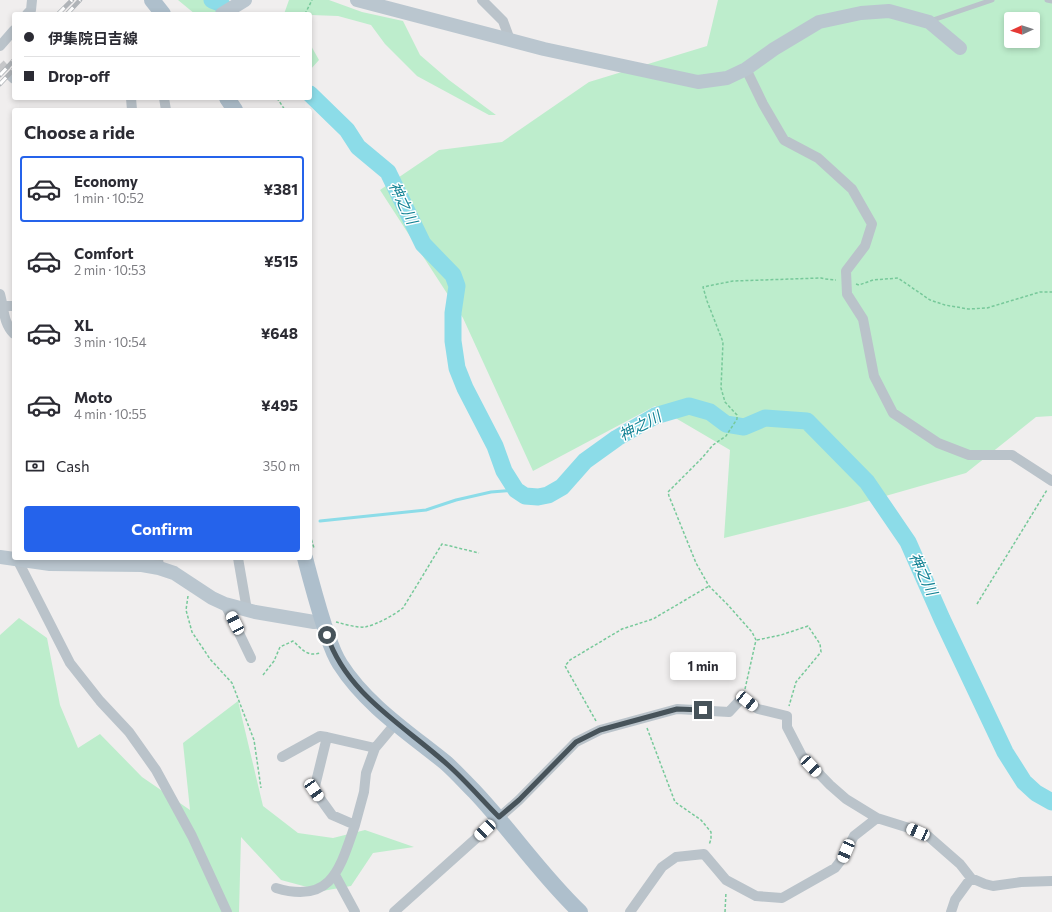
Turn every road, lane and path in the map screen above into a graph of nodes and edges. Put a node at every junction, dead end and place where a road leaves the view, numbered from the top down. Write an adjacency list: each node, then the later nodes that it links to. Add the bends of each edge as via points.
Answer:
1 (32, 0): 9 (street)
2 (152, 0): 10 (main road)
3 (312, 0): 11 (path)
4 (357, 0): 14 (street)
5 (482, 0): 14 (street, via 503,21)
6 (992, 0): 12 (lane)
7 (1047, 0): 8 (lane)
8 (1052, 1)
9 (30, 12)
10 (161, 12)
11 (306, 12)
12 (929, 22): 16 (street); 17 (street, via 889,10 819,22)
13 (12, 32): 15 (street)
14 (510, 40): 17 (street, via 698,82 727,78)
15 (0, 46)
16 (960, 48)
17 (746, 69): 18 (street, via 784,140 818,158 852,189 872,224 865,246 846,271)
18 (846, 281): 19 (path, via 859,285 873,280 898,278 930,300 968,309 987,308 1040,292); 24 (street, via 847,294 863,319 874,376 893,414 938,443 969,455 1012,455); 35 (path, via 821,278 733,281 703,286 723,342 721,388 725,402 737,415 737,420 726,436 713,445 668,492 696,563)
19 (1052, 292)
20 (0, 294): 21 (street)
21 (4, 306): 22 (street); 23 (street, via 5,320)
22 (12, 306)
23 (12, 332)
24 (1050, 484): 37 (path)
25 (479, 553): 39 (path, via 442,544 403,608 396,613 364,627 330,620)
26 (0, 557): 27 (street)
27 (12, 558)
28 (18, 560): 62 (street, via 70,663 156,770 192,836)
29 (24, 560): 32 (street, via 50,564)
30 (238, 560): 38 (street)
31 (306, 560): 39 (main road)
32 (89, 561): 33 (street, via 136,565)
33 (158, 563): 34 (street)
34 (189, 582): 36 (street); 52 (path, via 186,610 192,632 210,659 232,683 254,740)
35 (710, 586): 40 (path, via 752,632); 48 (path, via 653,619 622,629 570,660 565,666)
36 (225, 604): 38 (street); 42 (street)
37 (977, 604)
38 (247, 610): 39 (street, via 314,622)
39 (323, 621): 41 (main road)
40 (756, 640): 44 (path); 45 (path, via 808,626 820,644 821,652 796,682)
41 (332, 649): 43 (path, via 308,654 293,641 280,648 274,661); 47 (main road, via 354,683)
42 (252, 658)
43 (262, 675)
44 (742, 698): 45 (street, via 758,709); 46 (street, via 729,712 677,709)
45 (787, 716): 54 (street, via 787,727 802,756 846,799)
46 (643, 718): 48 (street); 56 (path, via 675,802 701,820 711,832 712,839)
47 (396, 723): 50 (street); 53 (main road, via 447,764)
48 (600, 730): 53 (street, via 576,742)
49 (327, 737): 50 (street); 51 (street, via 320,736); 55 (street, via 314,790 332,815)
50 (375, 748): 55 (street, via 366,773)
51 (282, 757)
52 (261, 788)
53 (499, 817): 64 (street); 65 (main road, via 551,882)
54 (877, 818): 58 (street, via 928,836 960,864); 59 (street, via 854,836 835,868 782,898 756,896)
55 (355, 825): 57 (street, via 340,868)
56 (704, 854): 59 (street); 66 (street, via 676,857 662,867)
57 (335, 875): 61 (street, via 320,889 289,892); 63 (street)
58 (971, 878): 60 (street, via 993,886); 68 (street, via 955,900)
59 (726, 880): 67 (path)
60 (1052, 881)
61 (276, 888)
62 (227, 912)
63 (354, 912)
64 (394, 912)
65 (579, 912)
66 (630, 912)
67 (725, 912)
68 (951, 912)

